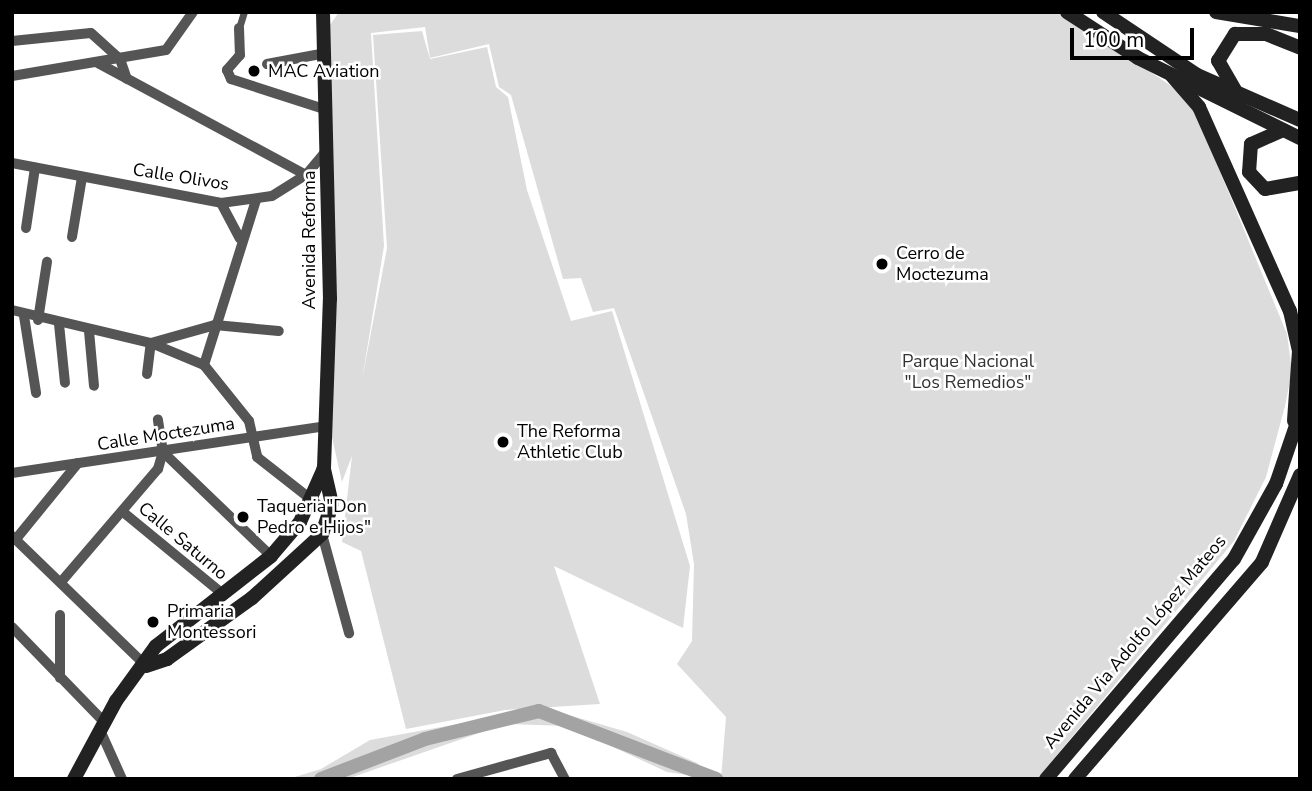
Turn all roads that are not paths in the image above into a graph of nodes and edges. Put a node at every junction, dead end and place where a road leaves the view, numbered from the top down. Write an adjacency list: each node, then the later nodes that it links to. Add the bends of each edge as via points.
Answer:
1 (193, 12): 12 (street, via 166,50)
2 (244, 12): 8 (street)
3 (323, 12): 11 (main road, Avenida Reforma)
4 (1067, 12): 16 (main road)
5 (1102, 12): 18 (main road, via 1185,68)
6 (1216, 12): 7 (main road)
7 (1300, 26)
8 (239, 28): 19 (street, via 240,55 227,70 231,79)
9 (12, 41): 12 (street, via 85,31)
10 (1300, 48): 18 (main road, via 1266,34 1236,34 1219,61)
11 (326, 53): 14 (street); 19 (main road, Avenida Reforma)
12 (120, 59): 13 (street); 17 (street)
13 (98, 63): 15 (street); 17 (street)
14 (267, 64)
15 (12, 76)
16 (1172, 76): 21 (main road); 51 (main road, via 1199,107 1290,311 1299,351)
17 (127, 79): 25 (street)
18 (1241, 96): 20 (main road)
19 (327, 110): 22 (main road, Avenida Reforma)
20 (1300, 120)
21 (1292, 134): 27 (main road, via 1251,144 1249,172 1265,189)
22 (328, 150): 25 (street, Calle Olivos); 49 (main road, Avenida Reforma)
23 (12, 163): 24 (street, Calle Olivos)
24 (35, 168): 26 (street, Calle Olivos); 30 (street)
25 (306, 175): 28 (street, Calle Olivos)
26 (82, 177): 29 (street, Calle Olivos); 31 (street)
27 (1300, 183)
28 (256, 200): 29 (street, Calle Olivos); 32 (street)
29 (221, 203): 32 (street)
30 (26, 228)
31 (72, 237)
32 (240, 238): 38 (street)
33 (47, 262): 36 (street)
34 (12, 310): 35 (street)
35 (24, 316): 36 (street); 46 (street)
36 (38, 320): 37 (street)
37 (59, 324): 39 (street); 44 (street)
38 (215, 325): 40 (street); 41 (street); 42 (street)
39 (89, 331): 41 (street); 45 (street)
40 (279, 331)
41 (151, 343): 42 (street); 43 (street)
42 (204, 365): 50 (street, via 240,407)
43 (147, 374)
44 (65, 383)
45 (94, 386)
46 (36, 393)
47 (1300, 414): 51 (main road, Avenida Via Adolfo López Mateos)
48 (158, 419): 52 (street)
49 (326, 426): 50 (street, Calle Moctezuma); 54 (main road, Avenida Reforma)
50 (252, 436): 52 (street, Calle Moctezuma); 57 (street, via 257,457)
51 (1293, 437): 70 (main road, Avenida Via Adolfo López Mateos, via 1234,559)
52 (163, 452): 53 (street, Calle Moctezuma); 58 (street); 62 (street)
53 (78, 463): 55 (street, Calle Moctezuma); 61 (street)
54 (324, 468): 57 (main road, Avenida Reforma); 59 (main road, Avenida Reforma)
55 (12, 473)
56 (1300, 475): 72 (main road, via 1262,562)
57 (309, 505): 59 (street); 62 (main road, Avenida Reforma)
58 (123, 512): 63 (street); 64 (street, Calle Saturno)
59 (331, 515): 60 (main road, Avenida Reforma)
60 (323, 534): 67 (street); 68 (main road, Avenida Reforma, via 251,598 167,659)
61 (14, 538): 63 (street)
62 (271, 556): 64 (main road, Avenida Reforma)
63 (61, 582): 68 (street)
64 (223, 594): 68 (main road, Avenida Reforma, via 156,646)
65 (60, 615): 69 (street)
66 (12, 627): 69 (street)
67 (349, 633)
68 (146, 666): 71 (main road, Avenida Reforma)
69 (60, 678): 71 (street)
70 (1123, 687): 72 (main road, via 1133,702); 77 (main road, Avenida Via Adolfo López Mateos)
71 (102, 726): 73 (main road, Avenida Reforma); 74 (street)
72 (1109, 740): 78 (main road)
73 (74, 779)
74 (122, 779)
75 (457, 779): 76 (street, via 551,753)
76 (565, 779)
77 (1046, 779)
78 (1075, 779)

